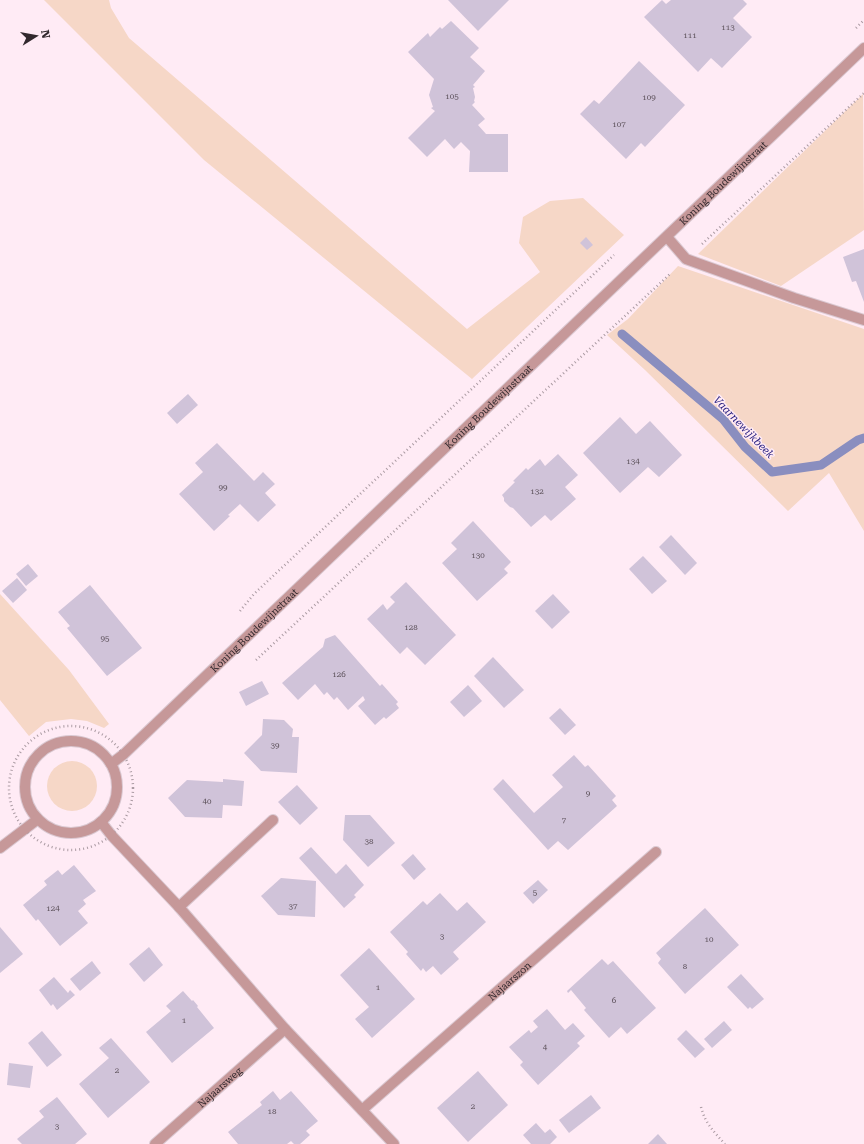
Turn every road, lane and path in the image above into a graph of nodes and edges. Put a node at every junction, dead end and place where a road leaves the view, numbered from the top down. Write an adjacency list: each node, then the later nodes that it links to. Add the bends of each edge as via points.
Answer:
1 (864, 48): 3 (street, Koning Boudewijnstraat)
2 (864, 93): 4 (path)
3 (667, 237): 4 (street); 8 (street, Koning Boudewijnstraat)
4 (686, 259): 5 (street); 6 (path)
5 (864, 320)
6 (253, 662)
7 (110, 738): 13 (path, via 94,729 76,725 58,726 41,733 26,744 16,759 10,776 9,795 14,813)
8 (111, 764): 10 (street, via 94,747 83,743 59,742 48,747 39,754 26,775 26,798); 12 (street, via 117,784 117,795)
9 (132, 774): 14 (path, via 134,791 131,808 124,823)
10 (38, 819): 12 (street, via 47,827 69,833 92,829); 13 (street)
11 (273, 820): 17 (street)
12 (101, 822): 14 (street)
13 (24, 828): 14 (path, via 39,841 57,849 76,850 95,846); 15 (street)
14 (112, 836): 17 (street)
15 (0, 848)
16 (656, 852): 20 (street, Najaarszon)
17 (179, 907): 18 (street)
18 (285, 1029): 20 (street); 21 (street, Najaarsweg)
19 (701, 1107): 23 (path, via 710,1128)
20 (362, 1110): 22 (street)
21 (155, 1144)
22 (394, 1144)
23 (725, 1144)

